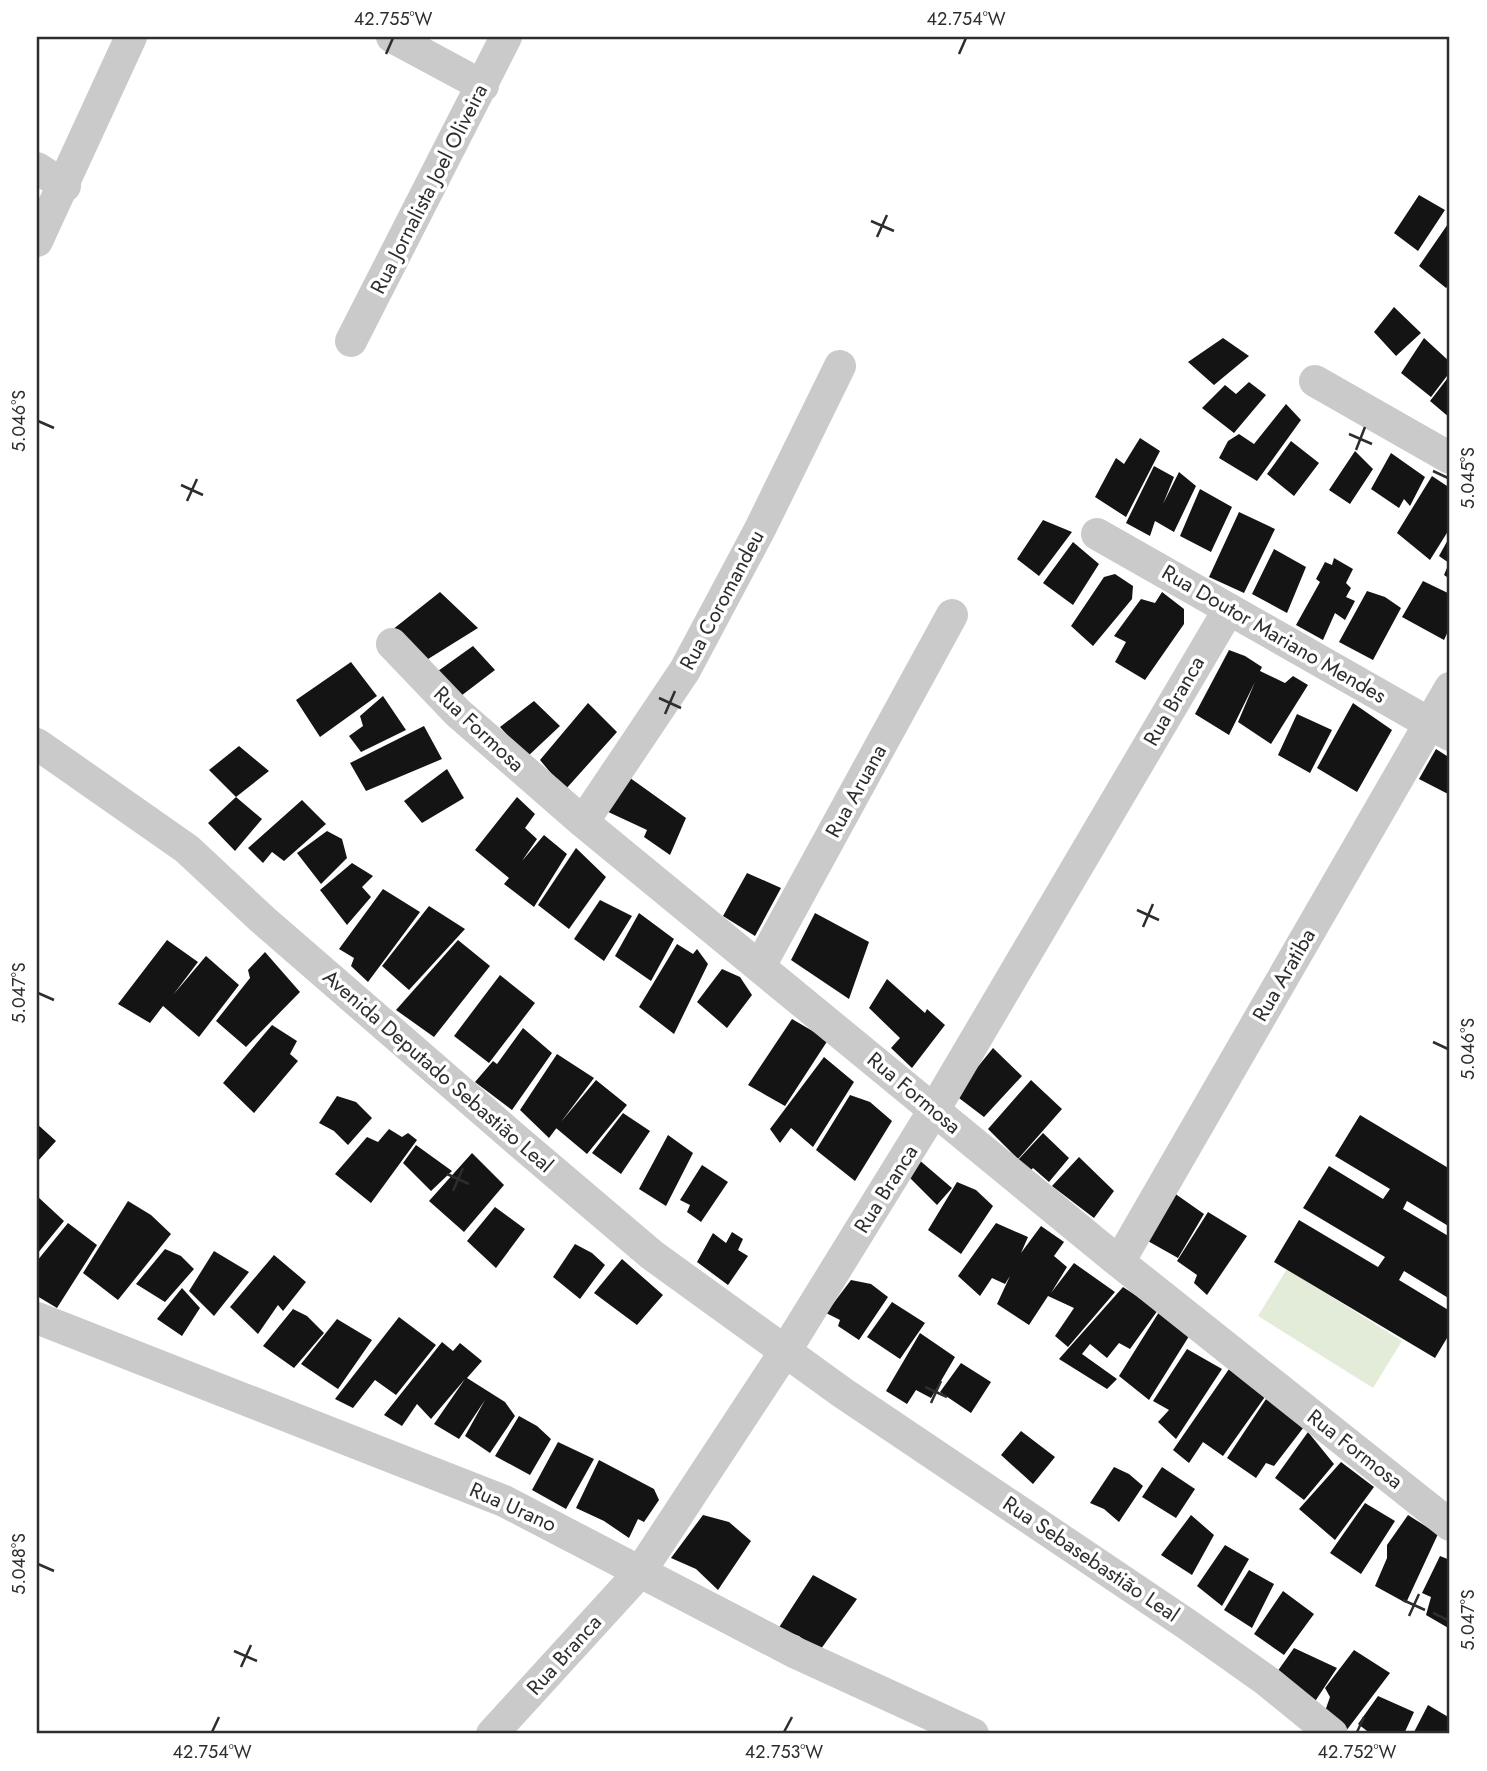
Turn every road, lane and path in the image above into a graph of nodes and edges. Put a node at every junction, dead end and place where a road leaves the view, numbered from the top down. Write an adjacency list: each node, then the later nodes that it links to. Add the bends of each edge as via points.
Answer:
1 (131, 37): 6 (street)
2 (392, 37): 4 (street)
3 (506, 37): 4 (street, Rua Jornalista Joel Oliveira)
4 (483, 86): 8 (street, Rua Jornalista Joel Oliveira)
5 (37, 168): 6 (street)
6 (65, 186): 7 (street)
7 (37, 241)
8 (351, 341)
9 (840, 366): 19 (street, Rua Coromandeu, via 685,670)
10 (1315, 382): 11 (street)
11 (1450, 457)
12 (1097, 534): 13 (street, Rua Doutor Mariano Mendes)
13 (1229, 608): 17 (street, Rua Doutor Mariano Mendes); 21 (street, Rua Branca)
14 (953, 615): 20 (street, Rua Aruana)
15 (392, 644): 19 (street, Rua Formosa, via 457,713)
16 (1450, 688): 17 (street, Rua Aratiba)
17 (1440, 729): 22 (street, Rua Aratiba)
18 (37, 744): 24 (street, Avenida Deputado Sebastião Leal, via 187,849 652,1255)
19 (583, 822): 20 (street, Rua Formosa)
20 (760, 966): 21 (street, Rua Formosa)
21 (934, 1110): 22 (street, Rua Formosa); 24 (street, Rua Branca)
22 (1119, 1262): 26 (street, Rua Formosa)
23 (37, 1318): 27 (street, Rua Urano, via 504,1501)
24 (786, 1350): 25 (street, Avenida Deputado Sebastião Leal); 27 (street, Rua Branca)
25 (844, 1393): 30 (street, Rua Sebasebastião Leal, via 1188,1625)
26 (1446, 1511)
27 (640, 1572): 28 (street, Rua Branca); 29 (street, Rua Urano, via 796,1653)
28 (492, 1734)
29 (973, 1734)
30 (1332, 1734)

